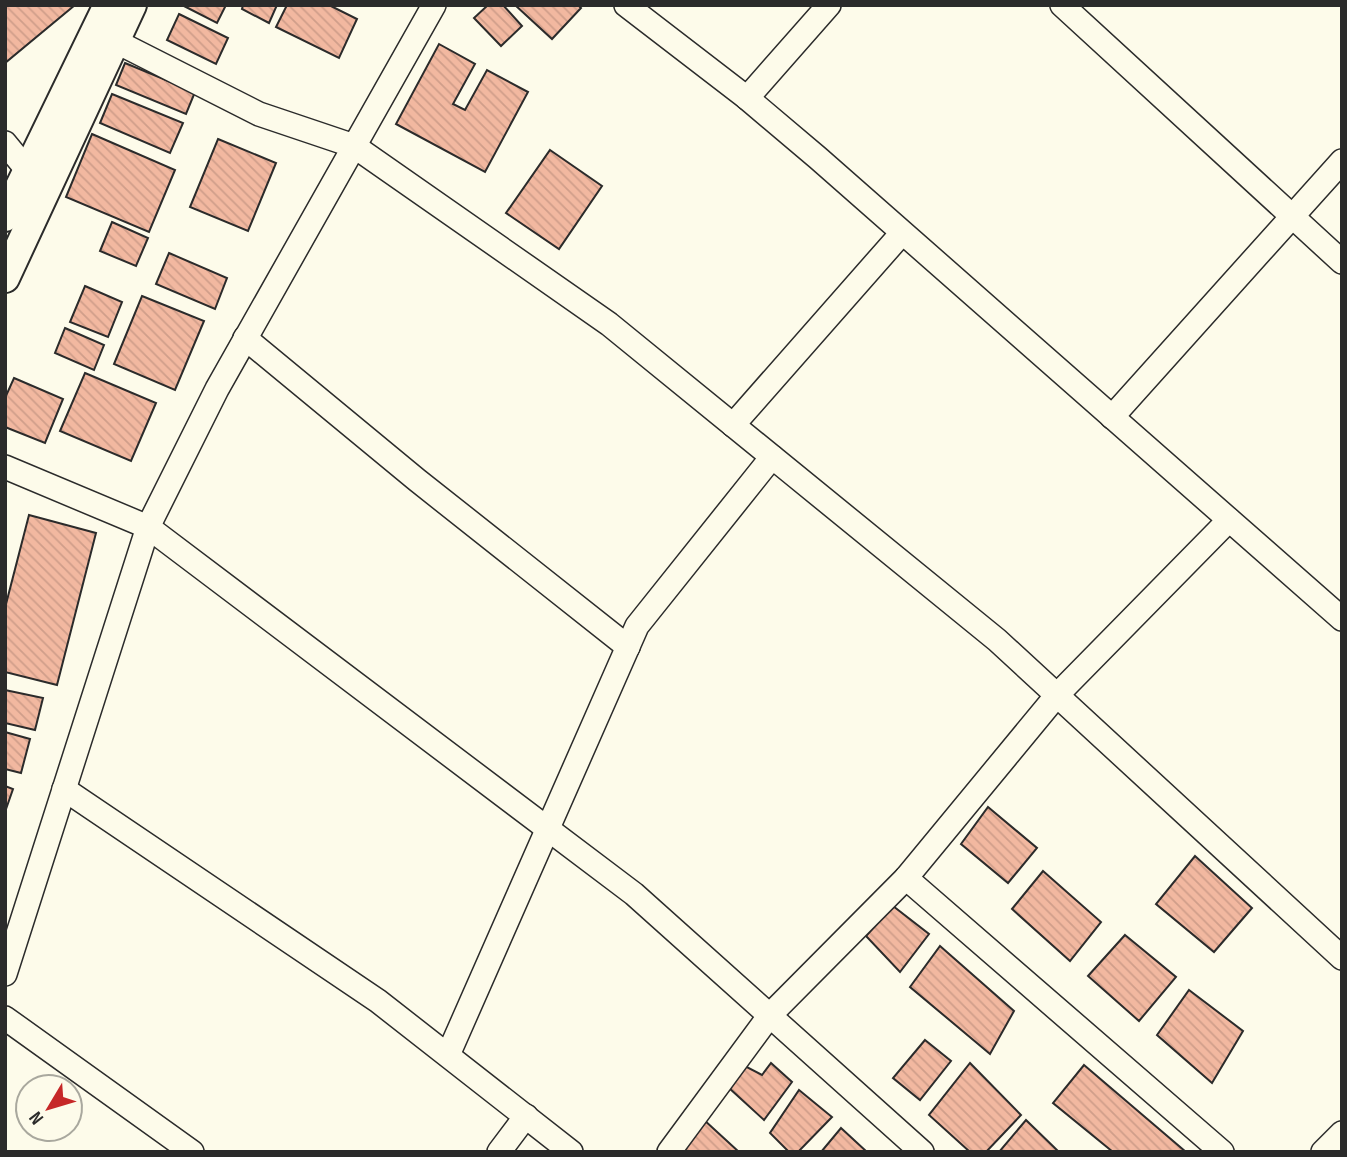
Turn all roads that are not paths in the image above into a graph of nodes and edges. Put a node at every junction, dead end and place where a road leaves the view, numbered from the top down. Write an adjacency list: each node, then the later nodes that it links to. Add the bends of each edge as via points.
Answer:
1 (108, 5): 12 (street)
2 (132, 5): 7 (street)
3 (434, 5): 10 (street)
4 (625, 5): 8 (street)
5 (829, 5): 8 (street)
6 (1062, 5): 14 (street)
7 (115, 41): 10 (street, via 259,114); 17 (street)
8 (747, 98): 15 (street)
9 (5, 143): 12 (street)
10 (354, 146): 18 (street); 20 (street, via 609,324)
11 (1342, 161): 14 (street)
12 (28, 171): 13 (street)
13 (5, 217)
14 (1290, 217): 16 (street); 19 (street)
15 (902, 233): 19 (street); 20 (street)
16 (1342, 262)
17 (5, 278)
18 (245, 338): 24 (street); 26 (street)
19 (1112, 417): 23 (street)
20 (733, 425): 21 (street)
21 (772, 457): 26 (street, via 637,626); 27 (street, via 997,640)
22 (5, 467): 24 (street)
23 (1229, 520): 25 (street); 27 (street)
24 (148, 527): 28 (street); 29 (street)
25 (1342, 619)
26 (628, 647): 29 (street)
27 (1057, 695): 30 (street); 31 (street)
28 (64, 789): 32 (street); 35 (street, via 378,1001)
29 (547, 828): 33 (street, via 634,894); 35 (street)
30 (906, 878): 33 (street); 43 (street)
31 (1342, 958)
32 (5, 974)
33 (770, 1015): 41 (street); 42 (street)
34 (5, 1018): 38 (street)
35 (448, 1055): 36 (street)
36 (526, 1116): 39 (street); 40 (street)
37 (1342, 1133): 44 (street)
38 (192, 1152)
39 (499, 1152)
40 (571, 1152)
41 (668, 1152)
42 (922, 1152)
43 (1222, 1152)
44 (1323, 1152)

